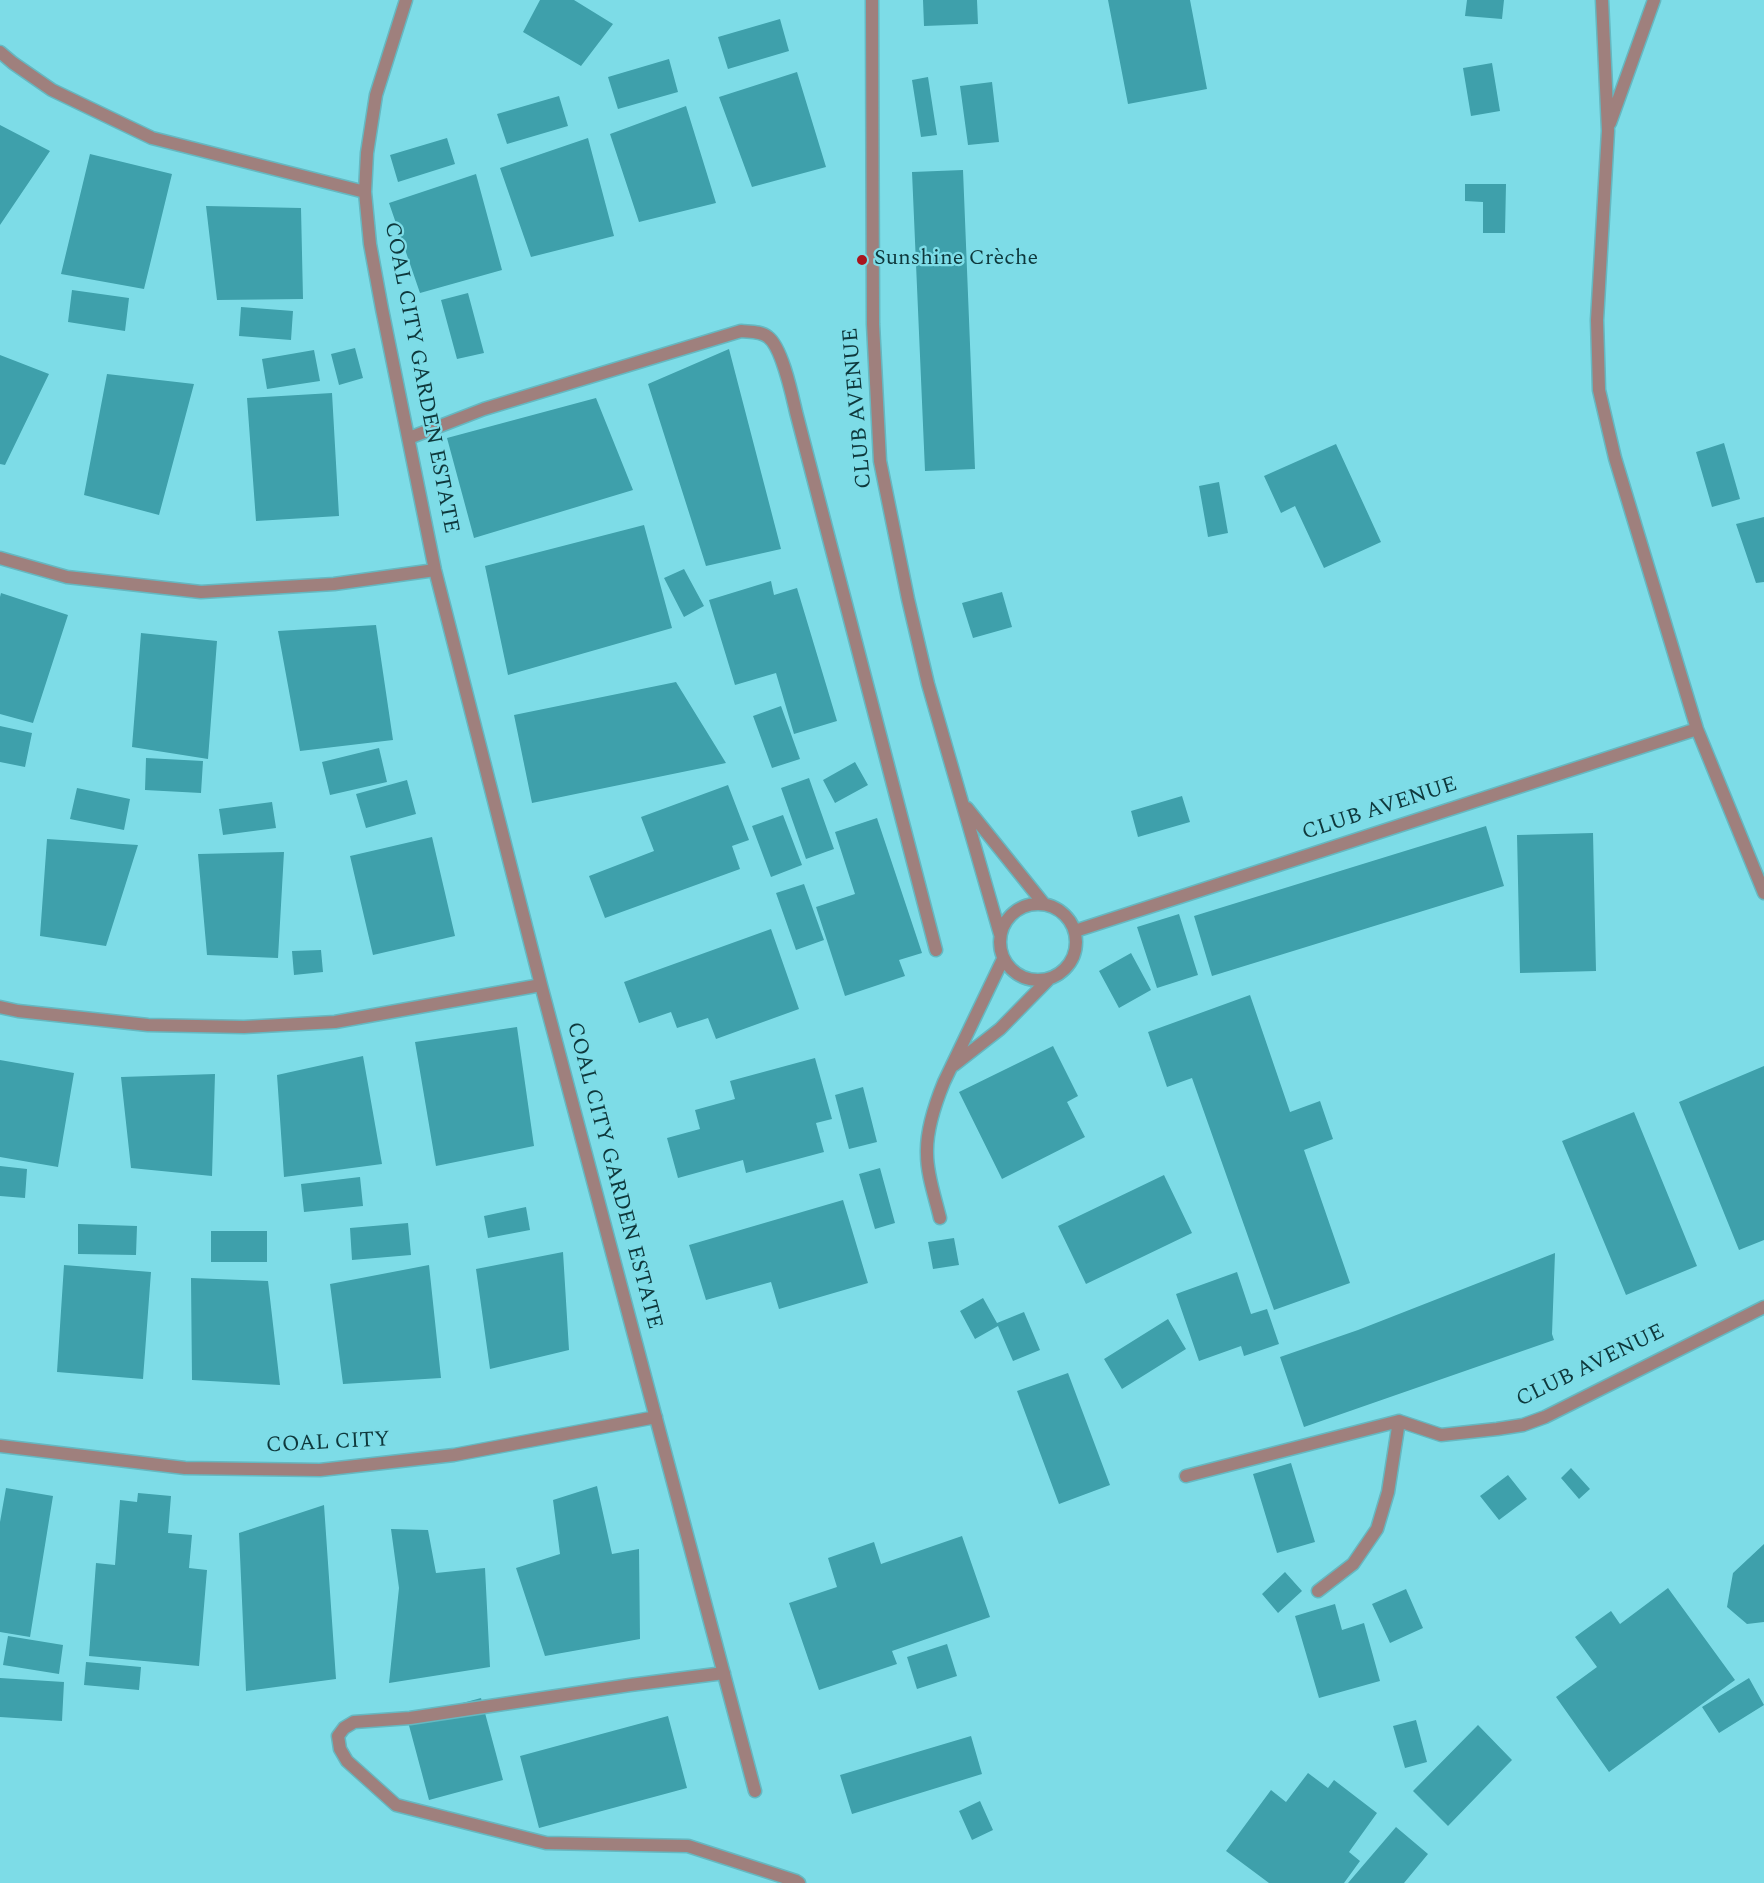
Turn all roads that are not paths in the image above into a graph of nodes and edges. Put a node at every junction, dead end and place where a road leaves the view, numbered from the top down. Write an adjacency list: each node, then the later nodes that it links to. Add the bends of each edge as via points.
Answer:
1 (406, 0): 7 (street, COAL CITY GARDEN ESTATE, via 376,95 367,153)
2 (872, 0): 12 (street, CLUB AVENUE, via 873,324 880,461 928,684)
3 (1602, 0): 6 (street)
4 (1654, 0): 6 (street)
5 (0, 52): 7 (street, via 52,90 152,138)
6 (1608, 131): 11 (street, via 1597,320 1599,390 1615,458)
7 (366, 192): 8 (street, COAL CITY GARDEN ESTATE, via 370,244)
8 (409, 438): 10 (street, COAL CITY GARDEN ESTATE); 17 (street, via 484,409 741,331 767,336 775,343)
9 (0, 558): 10 (street, via 67,577 201,592 333,584)
10 (435, 570): 20 (street, COAL CITY GARDEN ESTATE)
11 (1697, 729): 13 (street); 15 (street, CLUB AVENUE)
12 (963, 803): 14 (street, CLUB AVENUE); 16 (street, CLUB AVENUE)
13 (1764, 893)
14 (1044, 903): 15 (street, CLUB AVENUE, via 1064,913); 16 (street, via 1032,903 1011,914)
15 (1075, 932): 19 (street, via 1077,946 1072,961 1062,973)
16 (1000, 934): 18 (street, CLUB AVENUE)
17 (936, 950)
18 (1004, 959): 19 (street, via 1014,973 1030,980); 22 (street)
19 (1048, 980): 22 (street, via 1000,1029)
20 (541, 985): 21 (street, via 335,1022 244,1027 148,1025); 25 (street, COAL CITY GARDEN ESTATE)
21 (0, 1007)
22 (951, 1067): 23 (street, via 936,1102 926,1153)
23 (940, 1218)
24 (1764, 1307): 26 (street, CLUB AVENUE, via 1523,1425 1441,1435)
25 (656, 1417): 27 (street, COAL CITY, via 454,1455 320,1470 185,1468); 30 (street, COAL CITY GARDEN ESTATE)
26 (1399, 1420): 28 (street); 29 (street, via 1388,1492 1377,1529 1353,1564)
27 (0, 1446)
28 (1186, 1476)
29 (1318, 1591)
30 (724, 1673): 31 (street, COAL CITY GARDEN ESTATE); 32 (street, via 410,1718 354,1722 338,1736 340,1749 347,1761 396,1805 546,1843 688,1846)
31 (755, 1791)
32 (799, 1883)

